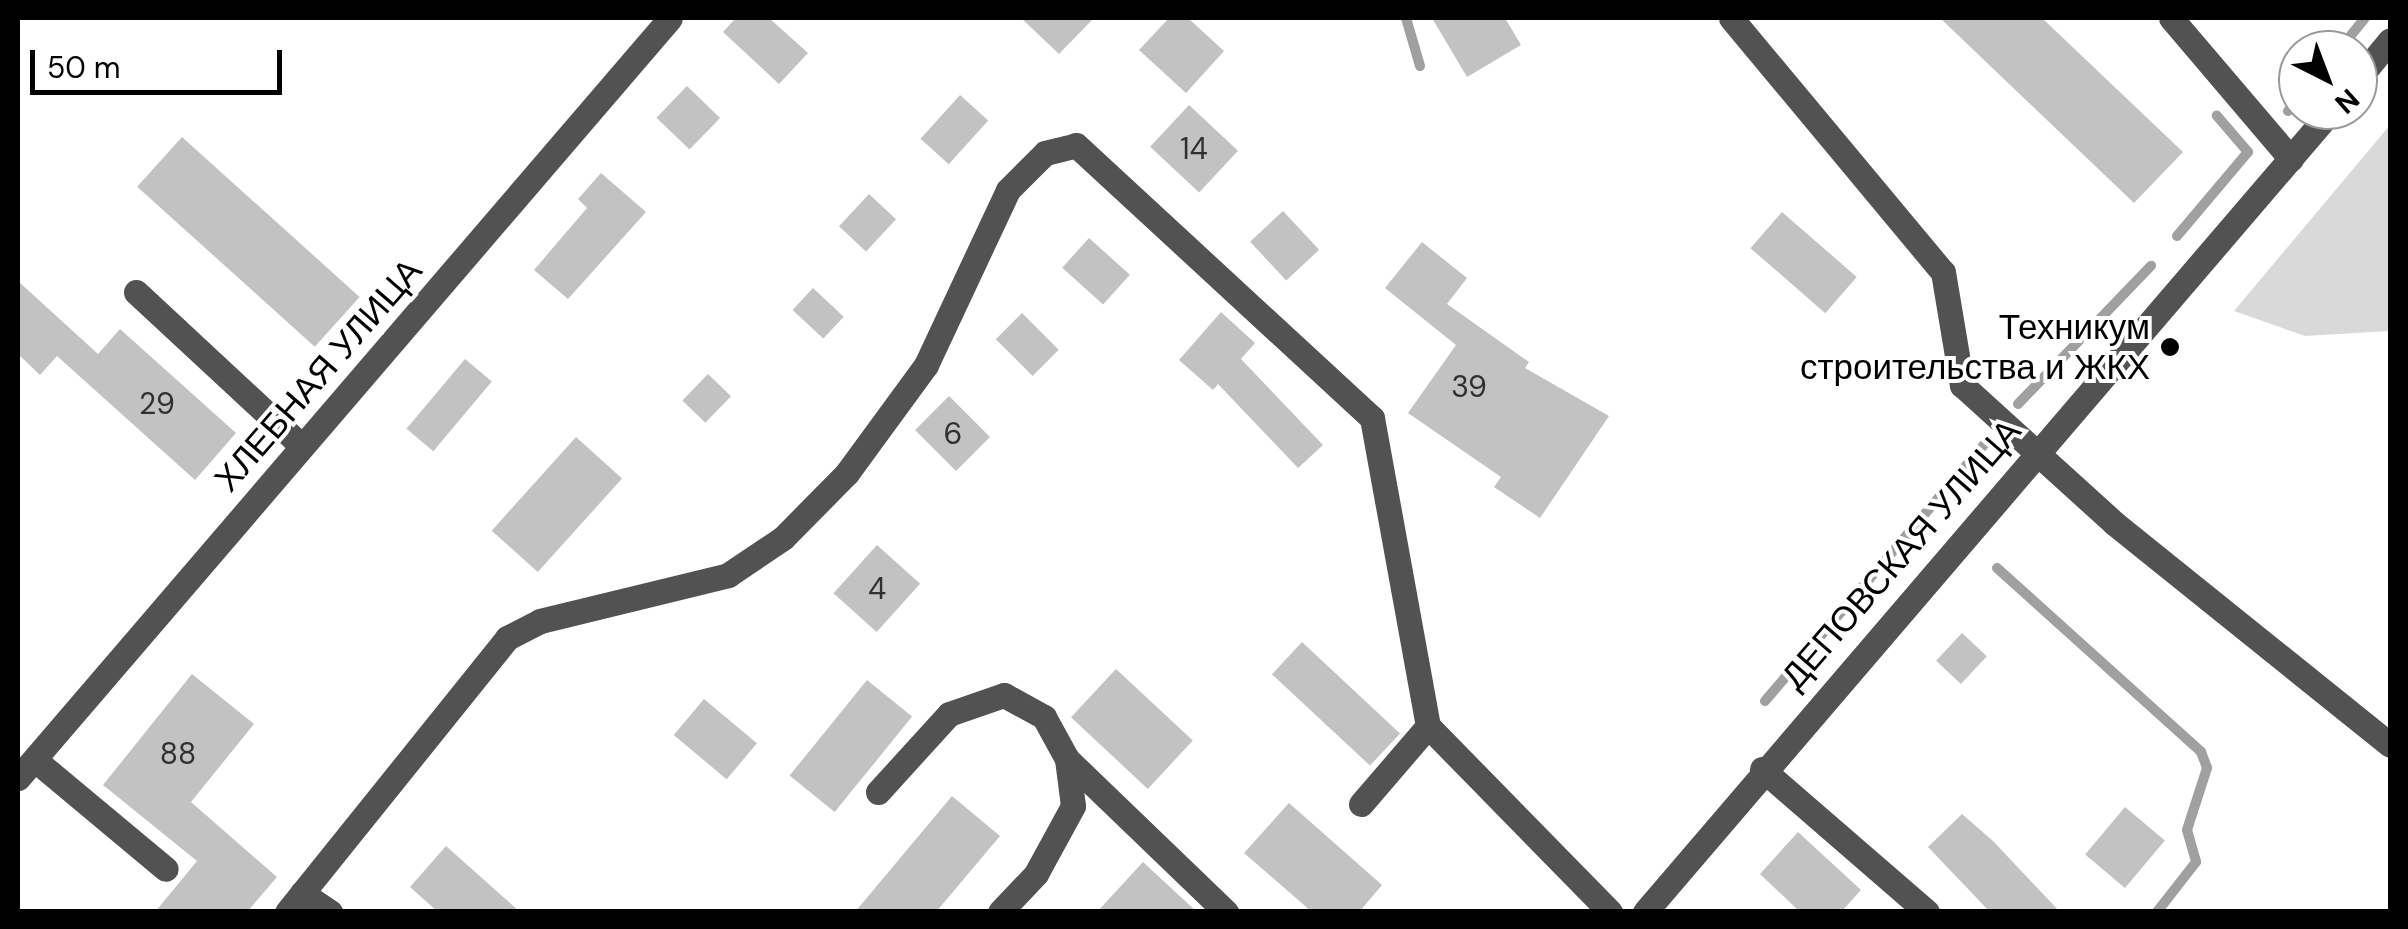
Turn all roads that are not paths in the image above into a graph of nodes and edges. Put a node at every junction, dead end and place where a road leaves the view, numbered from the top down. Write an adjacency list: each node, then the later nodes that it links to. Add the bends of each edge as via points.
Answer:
1 (670, 18): 7 (street, ХЛЕБНАЯ УЛИЦА)
2 (1731, 18): 8 (street, via 1943,272 1962,385)
3 (2171, 18): 5 (street)
4 (2316, 130): 5 (street, ДЕПОВСКАЯ УЛИЦА)
5 (2291, 160): 8 (street, ДЕПОВСКАЯ УЛИЦА)
6 (136, 292): 7 (street)
7 (302, 446): 12 (street, ХЛЕБНАЯ УЛИЦА)
8 (2036, 450): 10 (street); 13 (street, ДЕПОВСКАЯ УЛИЦА)
9 (1428, 726): 15 (street); 17 (street, via 1372,418 1076,145 1045,153 1008,190 926,365 848,473 783,538 728,575 540,621 507,638); 21 (street)
10 (2390, 745)
11 (1067, 759): 14 (street, via 1044,718 1004,696 948,714); 19 (street, via 1073,806 1036,874); 20 (street)
12 (26, 769): 16 (street)
13 (1762, 769): 22 (street, ДЕПОВСКАЯ УЛИЦА); 23 (street)
14 (878, 792)
15 (1361, 804)
16 (166, 868)
17 (295, 902): 18 (street)
18 (330, 912)
19 (1000, 912)
20 (1226, 912)
21 (1610, 912)
22 (1645, 912)
23 (1928, 912)

